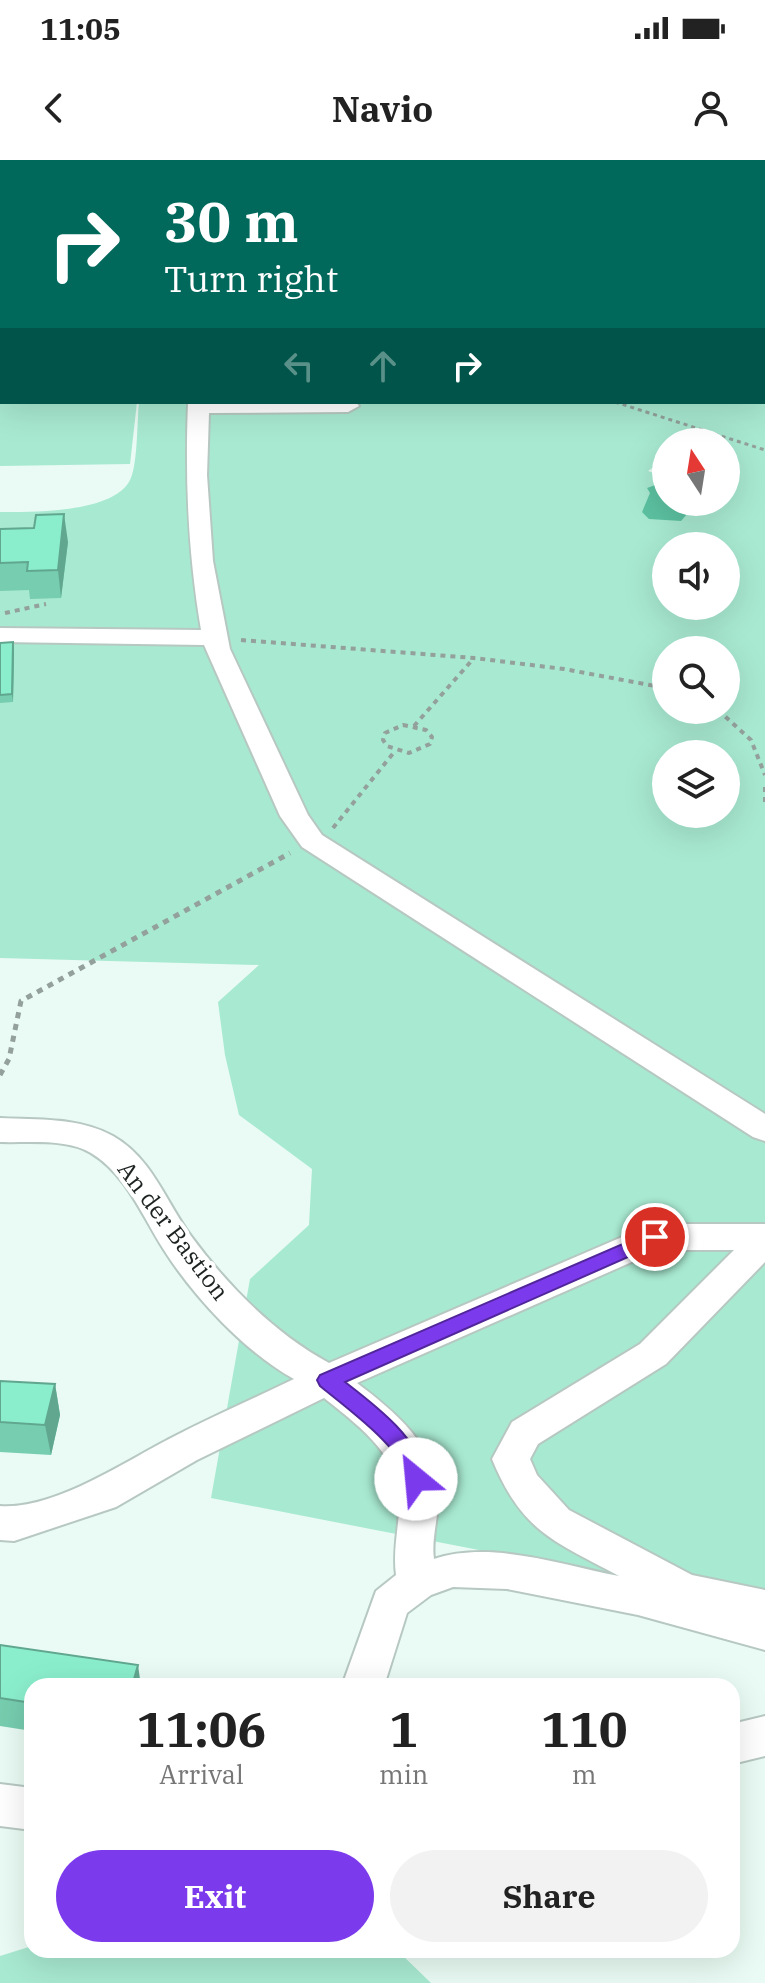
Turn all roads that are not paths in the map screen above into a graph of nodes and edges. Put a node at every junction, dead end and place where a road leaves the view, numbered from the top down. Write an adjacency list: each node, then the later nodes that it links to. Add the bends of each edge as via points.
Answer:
1 (199, 405): 2 (street); 4 (street, via 201,561)
2 (348, 406)
3 (0, 635): 4 (street)
4 (216, 638): 5 (street, via 294,816 312,841)
5 (765, 1129)
6 (0, 1130): 8 (street, An der Bastion, via 76,1134 122,1159 177,1243 224,1302 291,1360)
7 (765, 1239): 8 (street, via 655,1237); 11 (street, via 653,1354 525,1433 511,1459 522,1485 555,1522 684,1591)
8 (327, 1380): 9 (street, via 184,1449 102,1496); 10 (street, An der Bastion, via 368,1412 413,1462 419,1495 413,1552)
9 (7, 1524)
10 (417, 1582): 12 (street, via 453,1570 507,1572 638,1597); 13 (street, via 390,1603)
11 (765, 1608)
12 (765, 1632)
13 (366, 1678)
14 (765, 1736): 15 (street)
15 (740, 1742)
16 (0, 1805): 17 (street)
17 (24, 1808)

